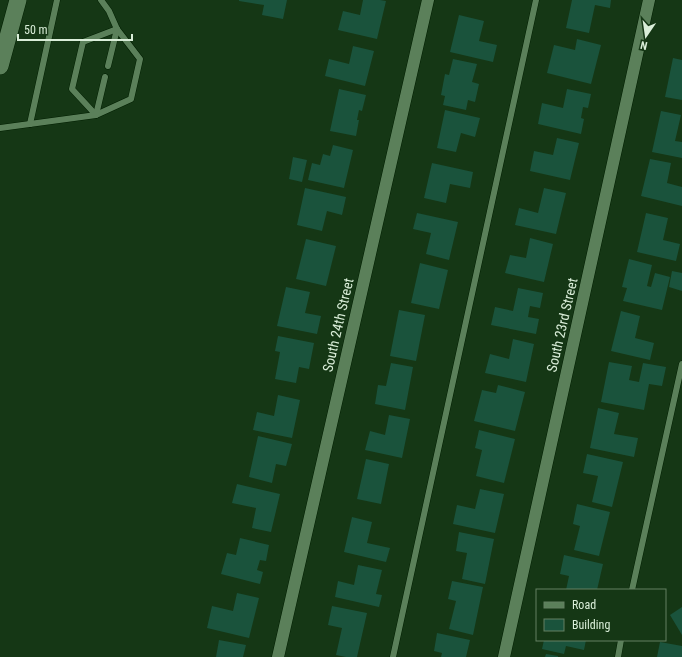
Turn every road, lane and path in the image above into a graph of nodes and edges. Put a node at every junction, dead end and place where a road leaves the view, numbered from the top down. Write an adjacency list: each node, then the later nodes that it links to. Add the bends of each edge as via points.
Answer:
1 (18, 0): 8 (street)
2 (57, 0): 12 (lane)
3 (101, 0): 7 (lane)
4 (428, 0): 17 (street, South 24th Street)
5 (536, 0): 18 (lane)
6 (649, 0): 19 (street, South 23rd Street)
7 (117, 29): 9 (lane); 11 (lane, via 140,59 131,99); 11 (lane, via 83,42 72,89)
8 (0, 66)
9 (108, 66)
10 (106, 77): 11 (lane)
11 (96, 115): 12 (lane)
12 (30, 124): 13 (lane)
13 (0, 128)
14 (682, 364): 15 (lane)
15 (632, 589)
16 (621, 641): 20 (lane)
17 (278, 657)
18 (393, 657)
19 (504, 657)
20 (618, 657)

